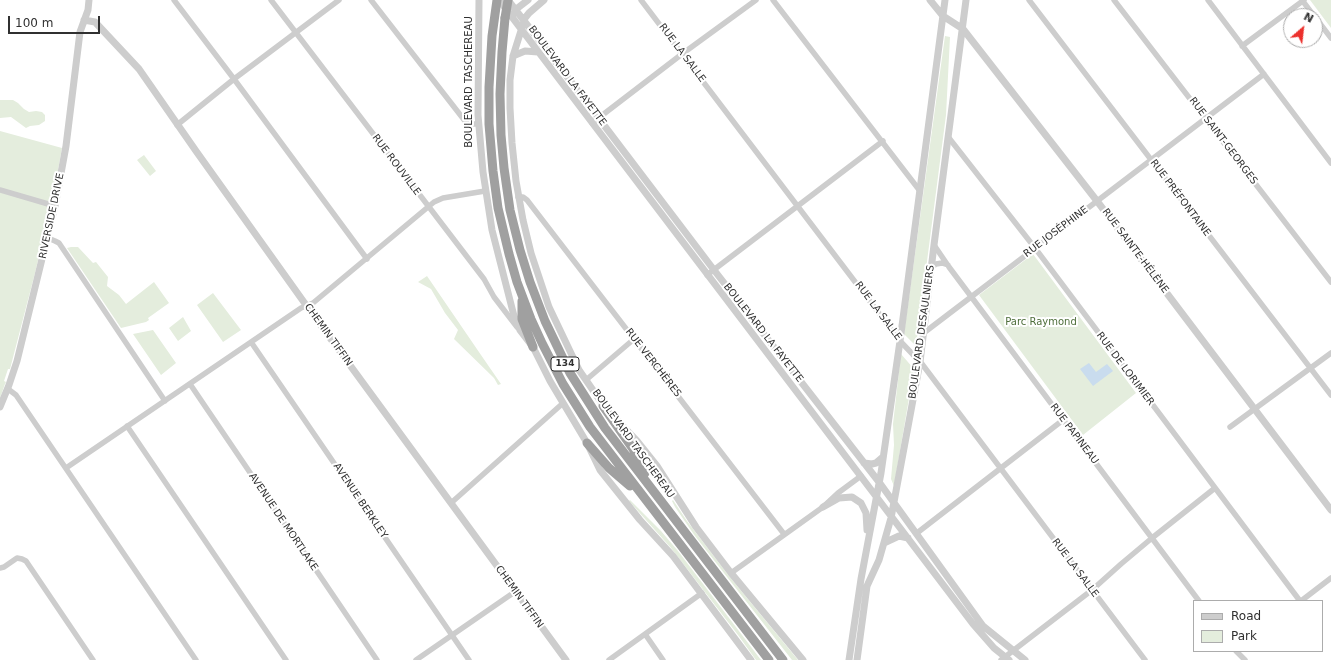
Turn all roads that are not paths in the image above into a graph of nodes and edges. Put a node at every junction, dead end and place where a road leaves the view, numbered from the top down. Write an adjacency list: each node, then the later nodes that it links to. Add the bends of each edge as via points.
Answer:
1 (89, 0): 24 (street, RIVERSIDE DRIVE)
2 (174, 0): 36 (street)
3 (271, 0): 29 (street, RUE ROUVILLE)
4 (339, 0): 29 (street)
5 (371, 0): 40 (street, via 465,121)
6 (479, 0): 40 (street, BOULEVARD TASCHEREAU)
7 (508, 0): 21 (street, BOULEVARD LA FAYETTE); 23 (highway, BOULEVARD TASCHEREAU / 134, bridge)
8 (528, 0): 21 (street)
9 (544, 0): 25 (street)
10 (641, 0): 33 (street, RUE LA SALLE)
11 (756, 0): 33 (street)
12 (773, 0): 43 (street)
13 (930, 0): 22 (street, RUE SAINTE-HÉLÈNE)
14 (945, 0): 22 (street, BOULEVARD DESAULNIERS)
15 (966, 0): 27 (street, BOULEVARD DESAULNIERS)
16 (1029, 0): 44 (street, RUE PRÉFONTAINE)
17 (1114, 0): 38 (street, RUE SAINT-GEORGES)
18 (1208, 0): 31 (street)
19 (1303, 0): 31 (street)
20 (497, 2): 23 (street, BOULEVARD LA FAYETTE); 63 (highway, BOULEVARD TASCHEREAU / 134, via 489,79 490,150 502,227)
21 (515, 10): 23 (street); 25 (street, BOULEVARD LA FAYETTE)
22 (943, 16): 27 (street, RUE SAINTE-HÉLÈNE); 48 (street, BOULEVARD DESAULNIERS)
23 (509, 19): 28 (street, BOULEVARD LA FAYETTE); 95 (highway, BOULEVARD TASCHEREAU / 134, via 500,82 501,144 510,210 526,270 558,352 605,428)
24 (84, 20): 39 (street, CHEMIN TIFFIN, via 95,22 133,62); 51 (street, RIVERSIDE DRIVE)
25 (524, 20): 28 (street, BOULEVARD TASCHEREAU); 37 (street, BOULEVARD LA FAYETTE)
26 (1323, 28): 30 (street)
27 (963, 29): 42 (street, BOULEVARD DESAULNIERS); 50 (street, RUE SAINTE-HÉLÈNE)
28 (521, 30): 32 (street, BOULEVARD LA FAYETTE); 34 (street, BOULEVARD TASCHEREAU)
29 (296, 32): 36 (street); 53 (street, RUE ROUVILLE)
30 (1331, 38)
31 (1242, 46): 35 (street)
32 (538, 52): 34 (street, via 525,51); 41 (street, BOULEVARD LA FAYETTE)
33 (682, 54): 37 (street); 52 (street, RUE LA SALLE)
34 (513, 56): 49 (street, BOULEVARD TASCHEREAU, via 510,108)
35 (1264, 74): 38 (street, RUE JOSÉPHINE); 45 (street)
36 (234, 79): 39 (street); 57 (street)
37 (599, 118): 41 (street); 60 (street, BOULEVARD LA FAYETTE)
38 (1205, 119): 44 (street, RUE JOSÉPHINE); 62 (street, RUE SAINT-GEORGES)
39 (177, 124): 65 (street, CHEMIN TIFFIN)
40 (478, 124): 47 (street, BOULEVARD TASCHEREAU)
41 (592, 124): 61 (street, BOULEVARD LA FAYETTE)
42 (949, 138): 55 (street, BOULEVARD DESAULNIERS); 56 (street, RUE DE LORIMIER)
43 (883, 142): 48 (street); 52 (street)
44 (1151, 160): 50 (street, RUE JOSÉPHINE); 74 (street, RUE PRÉFONTAINE)
45 (1331, 163)
46 (0, 190): 51 (street)
47 (485, 191): 53 (street, via 442,198); 66 (street, BOULEVARD TASCHEREAU, via 514,316)
48 (920, 192): 69 (street, BOULEVARD DESAULNIERS)
49 (518, 197): 68 (street, RUE VERCHÈRES, via 527,200); 75 (street, BOULEVARD TASCHEREAU, via 528,243 542,287 561,333)
50 (1097, 201): 56 (street, RUE JOSÉPHINE); 83 (street, RUE SAINTE-HÉLÈNE)
51 (55, 206): 54 (street, RIVERSIDE DRIVE)
52 (798, 206): 60 (street); 69 (street, RUE LA SALLE)
53 (428, 207): 57 (street); 66 (street, RUE ROUVILLE)
54 (48, 238): 77 (street, RIVERSIDE DRIVE); 79 (street, via 58,243)
55 (934, 245): 58 (street, BOULEVARD DESAULNIERS); 59 (street, RUE PAPINEAU)
56 (1034, 248): 64 (street, RUE JOSÉPHINE); 94 (street, RUE DE LORIMIER)
57 (367, 259): 65 (street)
58 (932, 267): 59 (street, via 942,263); 67 (street, BOULEVARD DESAULNIERS)
59 (949, 267): 64 (street, RUE PAPINEAU)
60 (714, 270): 61 (street); 89 (street, BOULEVARD LA FAYETTE)
61 (707, 275): 92 (street, BOULEVARD LA FAYETTE)
62 (1331, 282)
63 (522, 294): 71 (highway, via 522,319); 96 (highway, BOULEVARD TASCHEREAU / 134, via 542,343 570,395 598,438)
64 (971, 296): 67 (street, RUE JOSÉPHINE); 84 (street, RUE PAPINEAU)
65 (306, 306): 70 (street); 99 (street, CHEMIN TIFFIN)
66 (520, 330): 71 (street, BOULEVARD TASCHEREAU)
67 (924, 332): 73 (street, BOULEVARD DESAULNIERS)
68 (634, 339): 75 (street); 104 (street, RUE VERCHÈRES)
69 (900, 341): 73 (street, RUE LA SALLE); 88 (street, BOULEVARD DESAULNIERS)
70 (251, 342): 76 (street); 119 (street, AVENUE BERKLEY)
71 (532, 347): 80 (street, BOULEVARD TASCHEREAU)
72 (1331, 353): 74 (street)
73 (920, 362): 91 (street, RUE LA SALLE); 98 (street, BOULEVARD DESAULNIERS)
74 (1310, 368): 78 (street, RUE PRÉFONTAINE); 83 (street)
75 (586, 380): 81 (street, BOULEVARD TASCHEREAU)
76 (190, 384): 79 (street); 126 (street, AVENUE DE MORTLAKE)
77 (8, 389): 82 (street, RIVERSIDE DRIVE); 90 (street, via 16,395)
78 (1331, 395)
79 (165, 401): 85 (street)
80 (562, 404): 87 (street, BOULEVARD TASCHEREAU); 99 (street)
81 (603, 406): 95 (highway, via 633,449); 110 (street, BOULEVARD TASCHEREAU, via 649,456 693,523)
82 (0, 407)
83 (1255, 409): 86 (street); 101 (street, RUE SAINTE-HÉLÈNE)
84 (1063, 420): 91 (street); 106 (street, RUE PAPINEAU)
85 (127, 426): 90 (street); 125 (street)
86 (1230, 428)
87 (587, 443): 96 (highway, via 609,468); 114 (street, BOULEVARD TASCHEREAU, via 603,474)
88 (883, 457): 89 (street, via 876,463); 93 (street, BOULEVARD DESAULNIERS)
89 (864, 463): 93 (street, BOULEVARD LA FAYETTE)
90 (66, 468): 124 (street)
91 (1000, 469): 103 (street); 112 (street, RUE LA SALLE)
92 (861, 476): 97 (street, BOULEVARD LA FAYETTE); 100 (street)
93 (879, 482): 97 (street, BOULEVARD DESAULNIERS); 98 (street, BOULEVARD LA FAYETTE)
94 (1214, 488): 106 (street); 116 (street, RUE DE LORIMIER)
95 (655, 494): 134 (highway, BOULEVARD TASCHEREAU / 134)
96 (643, 497): 133 (highway, BOULEVARD TASCHEREAU / 134)
97 (877, 498): 102 (street, BOULEVARD LA FAYETTE); 107 (street, BOULEVARD DESAULNIERS)
98 (894, 502): 102 (street, BOULEVARD DESAULNIERS); 103 (street, BOULEVARD LA FAYETTE)
99 (451, 503): 113 (street, CHEMIN TIFFIN)
100 (823, 507): 104 (street); 107 (street, via 846,497 852,497 861,503 866,513)
101 (1331, 510)
102 (891, 518): 105 (street, BOULEVARD LA FAYETTE); 108 (street, BOULEVARD DESAULNIERS)
103 (917, 533): 120 (street, BOULEVARD LA FAYETTE, via 983,626)
104 (784, 534): 110 (street)
105 (908, 538): 108 (street, via 899,536); 122 (street, BOULEVARD LA FAYETTE, via 973,624)
106 (1152, 538): 112 (street); 115 (street, RUE PAPINEAU)
107 (868, 539): 136 (street, BOULEVARD DESAULNIERS)
108 (884, 543): 137 (street, BOULEVARD DESAULNIERS, via 867,586)
109 (0, 568): 123 (street, via 17,558 26,561)
110 (731, 573): 135 (street, BOULEVARD TASCHEREAU)
111 (1331, 578): 117 (street)
112 (1092, 590): 120 (street); 139 (street, RUE LA SALLE)
113 (516, 591): 119 (street); 129 (street, CHEMIN TIFFIN)
114 (702, 593): 118 (street); 132 (street, BOULEVARD TASCHEREAU)
115 (1198, 600)
116 (1300, 600)
117 (1302, 600)
118 (645, 634): 130 (street); 131 (street)
119 (451, 636): 127 (street); 128 (street, AVENUE BERKLEY)
120 (1013, 651): 122 (street); 138 (street, BOULEVARD LA FAYETTE)
121 (1238, 652): 140 (street)
122 (1005, 659)
123 (93, 660)
124 (196, 660)
125 (286, 660)
126 (377, 660)
127 (416, 660)
128 (469, 660)
129 (566, 660)
130 (609, 660)
131 (663, 660)
132 (751, 660)
133 (769, 660)
134 (783, 660)
135 (803, 660)
136 (849, 660)
137 (857, 660)
138 (1025, 660)
139 (1145, 660)
140 (1245, 660)

